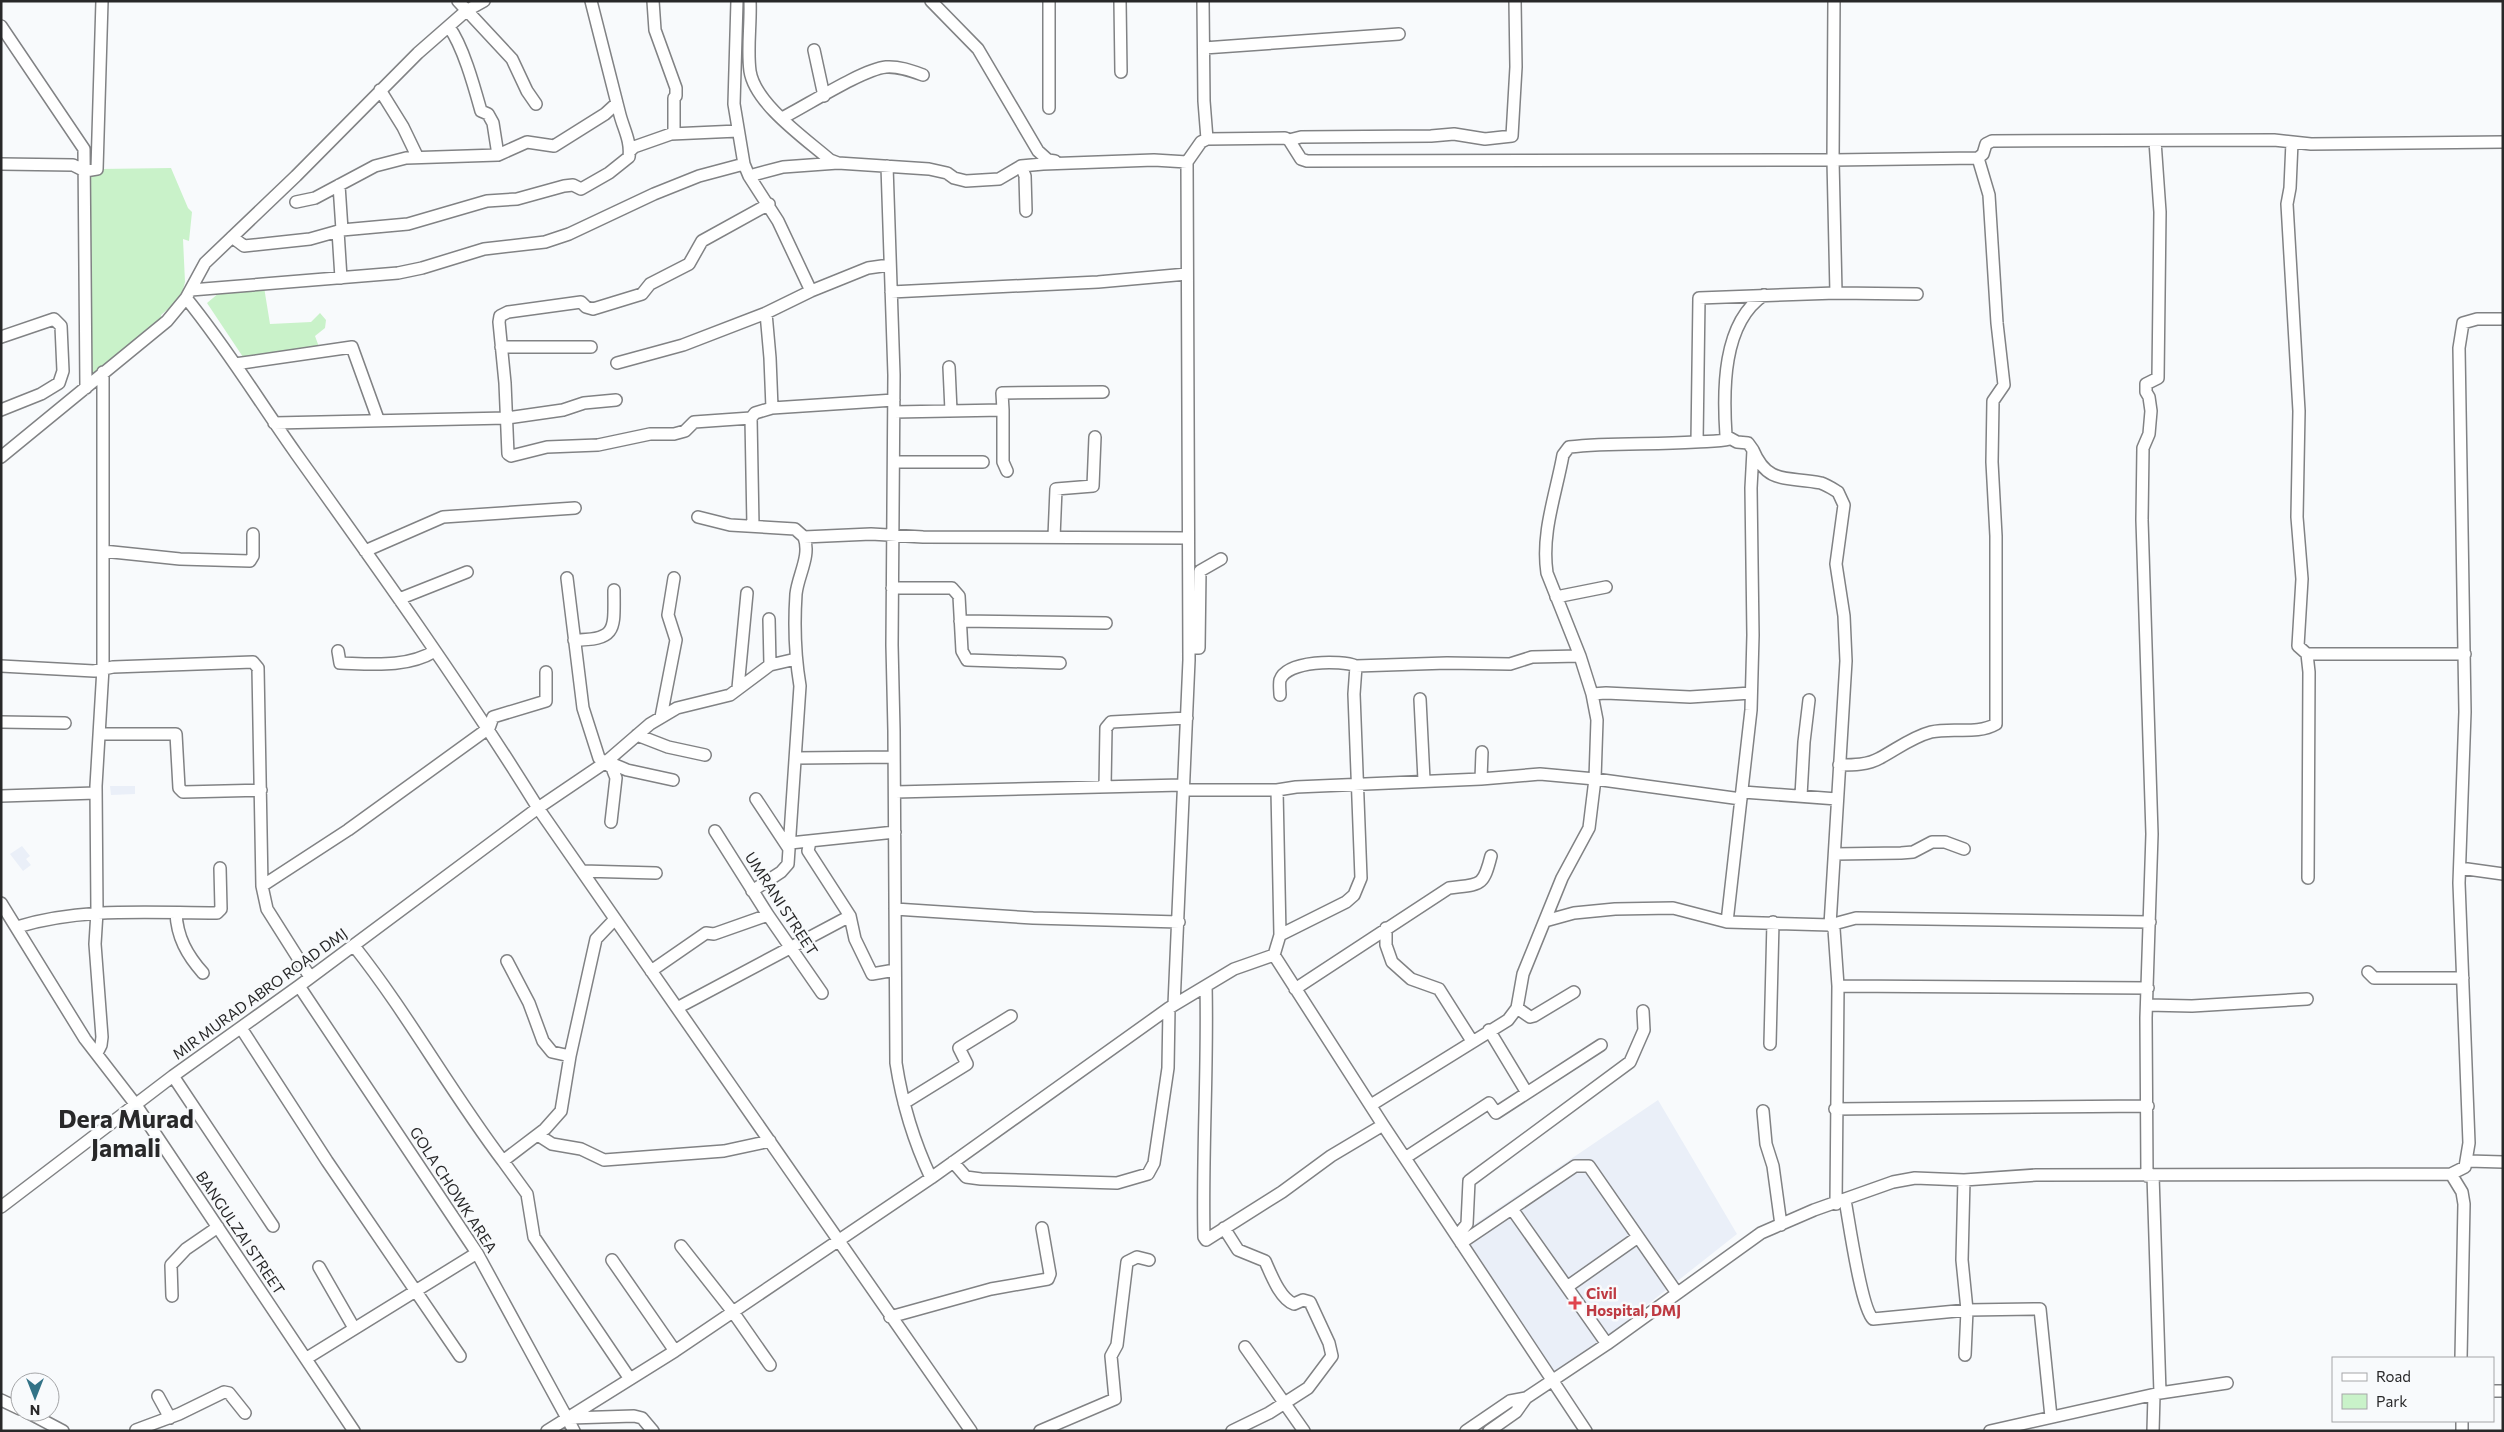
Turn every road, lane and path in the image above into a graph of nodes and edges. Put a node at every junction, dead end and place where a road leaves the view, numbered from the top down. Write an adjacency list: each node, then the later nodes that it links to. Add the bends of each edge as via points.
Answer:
1 (102, 1): 46 (street, via 98,165 93,171)
2 (458, 1): 14 (street)
3 (484, 1): 14 (street)
4 (591, 1): 24 (street)
5 (653, 1): 29 (street, via 655,30 676,88)
6 (737, 1): 28 (street, via 734,104)
7 (750, 1): 27 (street, via 752,80)
8 (931, 1): 40 (street, via 978,49 1038,152 1048,160 1104,159 1148,153 1174,154)
9 (1049, 1): 26 (street)
10 (1120, 1): 20 (street)
11 (1203, 1): 18 (street)
12 (1515, 1): 34 (street, via 1512,136 1485,139 1454,134 1300,137)
13 (1834, 1): 39 (street)
14 (466, 11): 16 (street); 25 (street, via 512,58)
15 (1, 26): 46 (street, via 84,149)
16 (449, 26): 22 (street); 37 (street, via 458,38 481,111 488,114 493,123)
17 (1399, 34): 18 (street)
18 (1204, 48): 30 (street)
19 (814, 50): 23 (street)
20 (1121, 72)
21 (923, 75): 23 (street, via 885,67)
22 (380, 90): 38 (street); 53 (street)
23 (824, 96): 27 (street)
24 (617, 103): 35 (street); 37 (street, via 610,111 554,146 527,142)
25 (536, 104)
26 (1049, 108)
27 (782, 118): 43 (street)
28 (738, 131): 29 (street); 42 (street)
29 (674, 134): 35 (street)
30 (1207, 139): 34 (street, via 1275,138); 40 (street)
31 (2155, 141): 32 (street); 36 (street, via 1992,141); 193 (street, via 2160,212 2158,378 2146,384 2151,411 2149,434 2142,448 2152,834)
32 (2292, 142): 33 (street); 120 (street, via 2287,204 2299,411 2297,517 2302,579 2298,646)
33 (2503, 142)
34 (1290, 143): 39 (street, via 1298,157 1307,161)
35 (630, 151): 52 (street, via 622,164 581,189 571,185 517,199 487,201 408,224)
36 (1982, 152): 39 (street); 148 (street, via 1989,195 2004,385 1993,401 1996,724 1977,729 1932,731 1902,744 1879,759 1857,766)
37 (498, 155): 38 (street)
38 (417, 156): 48 (street, via 375,166)
39 (1833, 160): 59 (street)
40 (1186, 162): 45 (street, via 1154,160); 55 (street)
41 (1, 164): 46 (street, via 74,165)
42 (744, 164): 47 (street); 56 (street, via 699,176 545,242 484,249 422,268)
43 (838, 164): 44 (street); 47 (street, via 783,167)
44 (886, 166): 45 (street, via 929,169 966,181 998,179); 54 (street)
45 (1021, 166): 51 (street, via 1025,176)
46 (85, 172): 72 (street)
47 (749, 176): 50 (street)
48 (339, 185): 49 (street, via 315,198); 52 (street)
49 (296, 202)
50 (769, 204): 57 (street); 66 (street, via 702,241 690,264 650,284 642,294 593,309 581,302 508,312 500,316)
51 (1026, 211)
52 (340, 230): 53 (street, via 310,239 244,246); 56 (street)
53 (232, 237): 60 (street, via 205,263)
54 (890, 264): 57 (street, via 868,268); 58 (street)
55 (1187, 274): 58 (street, via 1088,283); 100 (street)
56 (341, 278): 60 (street, via 303,279)
57 (811, 291): 63 (street)
58 (891, 292): 75 (street)
59 (1836, 293): 61 (street); 62 (street)
60 (189, 294): 69 (street); 71 (street, via 167,321)
61 (1917, 294)
62 (1764, 296): 86 (street, via 1753,303 1744,316 1731,346 1724,375 1726,436); 87 (street, via 1698,298)
63 (766, 313): 68 (street, via 683,345); 76 (street)
64 (2503, 320): 121 (street, via 2469,320 2461,329)
65 (1, 337): 77 (street, via 54,319 61,326 63,371 59,383)
66 (501, 347): 67 (street); 81 (street)
67 (591, 347)
68 (617, 363)
69 (235, 364): 83 (street, via 352,347); 84 (street)
70 (949, 367): 79 (street)
71 (103, 372): 72 (street); 101 (street)
72 (86, 388): 89 (street)
73 (1103, 392): 78 (street, via 1002,393)
74 (616, 400): 81 (street)
75 (894, 400): 76 (street); 80 (street)
76 (772, 408): 82 (street, via 755,413)
77 (1, 410)
78 (1002, 410): 79 (street); 92 (street)
79 (951, 411): 80 (street)
80 (894, 412): 90 (street)
81 (507, 418): 82 (street, via 508,454 511,456 547,447 598,445 650,434 674,434 684,431 694,422); 83 (street, via 454,421)
82 (751, 418): 95 (street)
83 (378, 419): 84 (street)
84 (274, 423): 102 (street)
85 (1095, 437): 98 (street, via 1093,486 1056,489)
86 (1730, 439): 87 (street); 88 (street, via 1748,443)
87 (1697, 442): 111 (street, via 1664,445 1595,443 1569,447 1563,455 1546,532 1547,573)
88 (1753, 450): 132 (street); 148 (street, via 1759,464 1768,473 1782,480 1822,484 1838,492 1844,505 1836,564 1844,616 1846,661)
89 (1, 457)
90 (894, 462): 91 (street); 97 (street)
91 (983, 462)
92 (1006, 471)
93 (574, 508): 102 (street, via 443,517)
94 (698, 517): 95 (street, via 730,525)
95 (753, 526): 99 (street, via 795,530)
96 (253, 534): 101 (street, via 250,561 180,559)
97 (893, 537): 98 (street); 99 (street, via 871,534); 108 (street)
98 (1054, 537): 100 (street)
99 (804, 538): 123 (street, via 807,546 796,593)
100 (1188, 538): 117 (street)
101 (102, 551): 128 (street)
102 (365, 551): 112 (street)
103 (1221, 559): 117 (street, via 1200,571 1199,648)
104 (467, 572): 112 (street)
105 (568, 578): 116 (street)
106 (674, 578): 136 (street, via 668,615 676,640)
107 (1606, 587): 111 (street)
108 (892, 588): 114 (street, via 952,588 959,596); 145 (street)
109 (614, 590): 116 (street, via 614,613 609,632 602,638)
110 (747, 593): 130 (street)
111 (1556, 597): 122 (street)
112 (399, 599): 118 (street)
113 (769, 619): 125 (street)
114 (960, 621): 115 (street); 124 (street, via 963,656 967,660)
115 (1106, 623)
116 (574, 640): 147 (street, via 583,708 599,758)
117 (1189, 648): 137 (street)
118 (435, 650): 119 (street, via 424,657 389,664 340,663); 140 (street)
119 (338, 651)
120 (2307, 654): 121 (street); 179 (street, via 2311,715)
121 (2465, 654): 175 (street)
122 (1580, 656): 127 (street, via 1532,657 1510,664 1447,662); 131 (street)
123 (796, 659): 125 (street); 146 (street, via 800,686)
124 (1060, 663)
125 (770, 665): 130 (street, MIR MURAD ABRO ROAD DMJ)
126 (1, 666): 128 (street, via 94,671)
127 (1356, 666): 133 (street, via 1320,663 1294,668 1280,680); 153 (street)
128 (103, 668): 141 (street); 156 (street, via 253,662 258,668)
129 (546, 672): 140 (street, via 546,701 493,717)
130 (738, 688): 136 (street, MIR MURAD ABRO ROAD DMJ, via 730,695 694,702)
131 (1592, 694): 132 (street, via 1690,697); 150 (street, via 1597,720)
132 (1751, 694): 161 (street)
133 (1280, 695)
134 (1420, 699): 152 (street)
135 (1809, 700): 162 (street)
136 (661, 717): 142 (street, MIR MURAD ABRO ROAD DMJ)
137 (1188, 718): 154 (street, via 1111,722 1106,728); 155 (street)
138 (1, 722): 139 (street)
139 (65, 723)
140 (488, 728): 165 (street); 180 (street, via 348,830)
141 (100, 734): 156 (street, via 176,734 179,788 182,792); 159 (street)
142 (637, 735): 144 (street, via 668,747); 147 (street, MIR MURAD ABRO ROAD DMJ)
143 (1482, 752): 149 (street)
144 (705, 755)
145 (894, 757): 146 (street); 158 (street)
146 (796, 758): 170 (street)
147 (606, 762): 151 (street); 165 (street, MIR MURAD ABRO ROAD DMJ); 166 (street, via 616,778)
148 (1839, 765): 164 (street)
149 (1481, 779): 150 (street, via 1540,774); 152 (street)
150 (1595, 779): 161 (street); 189 (street, via 1589,828 1562,878)
151 (673, 780)
152 (1424, 780): 153 (street)
153 (1358, 785): 157 (street); 197 (street, via 1361,878 1354,895)
154 (1106, 787): 155 (street); 158 (street)
155 (1183, 787): 157 (street); 190 (street)
156 (261, 790): 180 (street)
157 (1277, 790): 197 (street)
158 (895, 792): 168 (street)
159 (96, 793): 160 (street); 184 (street)
160 (1, 796)
161 (1742, 796): 162 (street); 191 (street)
162 (1801, 796): 164 (street)
163 (756, 799): 170 (street)
164 (1837, 799): 172 (street)
165 (538, 808): 176 (street); 198 (street, MIR MURAD ABRO ROAD DMJ)
166 (611, 822)
167 (715, 831): 181 (street, UMRANI STREET)
168 (895, 832): 169 (street); 183 (street)
169 (810, 842): 170 (street); 187 (street, via 808,852)
170 (789, 846): 181 (street, via 788,864)
171 (1964, 849): 172 (street, via 1945,842 1932,842 1907,852)
172 (1835, 854): 194 (street)
173 (1491, 856): 196 (street, via 1485,878 1480,883 1449,888)
174 (220, 868): 185 (street, via 220,912)
175 (2460, 868): 178 (street); 207 (street)
176 (582, 871): 177 (street); 188 (street)
177 (656, 873)
178 (2503, 874)
179 (2308, 878)
180 (262, 886): 206 (street, via 267,909)
181 (752, 891): 186 (street, UMRANI STREET)
182 (1, 903): 195 (street, BANGULZAI STREET)
183 (895, 908): 190 (street, via 1033,918); 202 (street)
184 (97, 912): 185 (street); 195 (street); 227 (street, via 95,944 102,1037)
185 (176, 913): 205 (street, via 177,930 183,944)
186 (768, 915): 199 (street, UMRANI STREET); 203 (street, via 714,934 706,933)
187 (850, 916): 199 (street); 202 (street, via 855,940 872,974)
188 (615, 919): 203 (street); 228 (street, via 596,940)
189 (1545, 921): 191 (street, via 1574,913 1673,908); 219 (street, via 1524,974)
190 (1179, 922): 217 (street)
191 (1727, 922): 192 (street)
192 (1773, 922): 194 (street); 225 (street)
193 (2150, 922): 194 (street, via 1856,918); 211 (street)
194 (1830, 925): 210 (street, via 1834,929)
195 (17, 927): 227 (street, BANGULZAI STREET)
196 (1386, 928): 212 (street); 224 (street, via 1386,945 1392,962 1411,979 1439,989)
197 (1280, 935): 200 (street)
198 (354, 946): 206 (street, MIR MURAD ABRO ROAD DMJ); 241 (street, via 376,973 465,1111)
199 (792, 948): 214 (street, UMRANI STREET); 218 (street)
200 (1274, 956): 209 (street, via 1234,969); 212 (street)
201 (507, 961): 228 (street, via 529,1003 543,1041 552,1052)
202 (895, 970): 231 (street, via 896,1063)
203 (651, 971): 218 (street)
204 (2368, 972): 207 (street, via 2374,978)
205 (203, 973)
206 (310, 976): 208 (street, MIR MURAD ABRO ROAD DMJ)
207 (2463, 978): 242 (street)
208 (299, 986): 222 (street, MIR MURAD ABRO ROAD DMJ); 261 (street, GOLA CHOWK AREA)
209 (1206, 986): 217 (street); 256 (street, via 1204,1237 1208,1240)
210 (1838, 986): 211 (street); 235 (street)
211 (2148, 988): 216 (street)
212 (1295, 989): 233 (street)
213 (1574, 992): 219 (street, via 1534,1016)
214 (822, 993)
215 (2307, 999): 216 (street, via 2192,1006)
216 (2147, 1005): 234 (street)
217 (1171, 1007): 243 (street); 243 (street, via 1168,1068 1154,1163 1148,1174 1117,1183 981,1179 966,1177)
218 (677, 1008): 239 (street)
219 (1518, 1008): 223 (street, via 1508,1020)
220 (1643, 1011): 259 (street, via 1644,1030 1630,1062 1469,1181 1467,1224)
221 (1011, 1016): 231 (street, via 959,1048 967,1064)
222 (241, 1028): 229 (street, MIR MURAD ABRO ROAD DMJ); 266 (street, via 327,1161)
223 (1489, 1030): 224 (street); 230 (street)
224 (1472, 1041): 233 (street)
225 (1770, 1044)
226 (1601, 1045): 230 (street)
227 (97, 1053): 232 (street, BANGULZAI STREET)
228 (570, 1056): 238 (street, via 561,1111)
229 (173, 1076): 232 (street, MIR MURAD ABRO ROAD DMJ); 253 (street)
230 (1527, 1093): 240 (street, via 1496,1113 1489,1103)
231 (904, 1103): 247 (street)
232 (136, 1105): 250 (street, MIR MURAD ABRO ROAD DMJ); 254 (street, BANGULZAI STREET)
233 (1371, 1105): 237 (street)
234 (2148, 1106): 235 (street); 246 (street)
235 (1835, 1108): 249 (street)
236 (1763, 1111): 252 (street)
237 (1383, 1125): 240 (street); 256 (street)
238 (538, 1135): 239 (street, via 552,1144 581,1149 604,1160 724,1151); 241 (street)
239 (770, 1141): 258 (street)
240 (1405, 1158): 259 (street)
241 (503, 1161): 281 (street, via 527,1194 534,1237)
242 (2468, 1161): 244 (street); 245 (street, via 2465,1167)
243 (953, 1162): 247 (street)
244 (2503, 1162)
245 (2451, 1174): 246 (street); 278 (street, via 2462,1192 2464,1204)
246 (2150, 1175): 248 (street, via 2036,1175); 284 (street)
247 (931, 1178): 258 (street)
248 (1964, 1180): 249 (street, via 1915,1178 1893,1182); 269 (street, via 1962,1260)
249 (1840, 1202): 252 (street); 269 (street, via 1869,1315 1873,1319)
250 (1, 1207)
251 (1512, 1209): 257 (street, via 1575,1166 1589,1166); 259 (street); 265 (street)
252 (1781, 1225): 267 (street, via 1761,1234)
253 (273, 1226)
254 (218, 1227): 268 (street, via 186,1249 171,1265); 279 (street, BANGULZAI STREET)
255 (1042, 1228): 271 (street, via 1050,1274 1048,1279 991,1289)
256 (1224, 1228): 287 (street, via 1238,1250 1265,1261 1290,1302 1310,1302 1329,1343 1332,1356 1326,1366 1308,1388)
257 (1638, 1237): 265 (street); 267 (street)
258 (836, 1240): 270 (street); 271 (street)
259 (1459, 1240): 282 (street)
260 (681, 1246): 270 (street)
261 (477, 1253): 266 (street); 291 (street, GOLA CHOWK AREA)
262 (612, 1260): 275 (street)
263 (1149, 1260): 300 (street, via 1137,1257 1127,1262 1116,1345 1111,1356 1114,1399)
264 (319, 1267): 272 (street)
265 (1567, 1287): 273 (street)
266 (416, 1289): 272 (street); 277 (street)
267 (1677, 1293): 273 (street)
268 (172, 1296)
269 (1967, 1310): 276 (street); 289 (street, via 2040,1309)
270 (733, 1312): 275 (street); 280 (street)
271 (890, 1317): 299 (street)
272 (354, 1328): 279 (street)
273 (1607, 1344): 282 (street)
274 (1245, 1347): 287 (street)
275 (675, 1351): 281 (street)
276 (1965, 1354)
277 (460, 1356)
278 (2461, 1357)
279 (307, 1358): 295 (street, BANGULZAI STREET)
280 (770, 1365)
281 (630, 1379): 291 (street)
282 (1552, 1380): 286 (street); 305 (street)
283 (2227, 1382): 284 (street)
284 (2157, 1394): 289 (street); 307 (street)
285 (158, 1396): 290 (street)
286 (1526, 1398): 303 (street, via 1510,1401); 304 (street, via 1516,1412)
287 (1285, 1403): 301 (street); 302 (street)
288 (245, 1413): 290 (street, via 227,1392)
289 (2051, 1417): 306 (street)
290 (170, 1418): 293 (street)
291 (566, 1419): 296 (street); 297 (street, GOLA CHOWK AREA); 298 (street, via 634,1416 642,1418)
292 (45, 1422): 294 (street)
293 (136, 1430)
294 (63, 1431)
295 (354, 1431)
296 (547, 1431)
297 (574, 1431)
298 (654, 1431)
299 (971, 1431)
300 (1040, 1431)
301 (1232, 1431)
302 (1304, 1431)
303 (1466, 1431)
304 (1489, 1431)
305 (1586, 1431)
306 (1990, 1431)
307 (2153, 1431)

